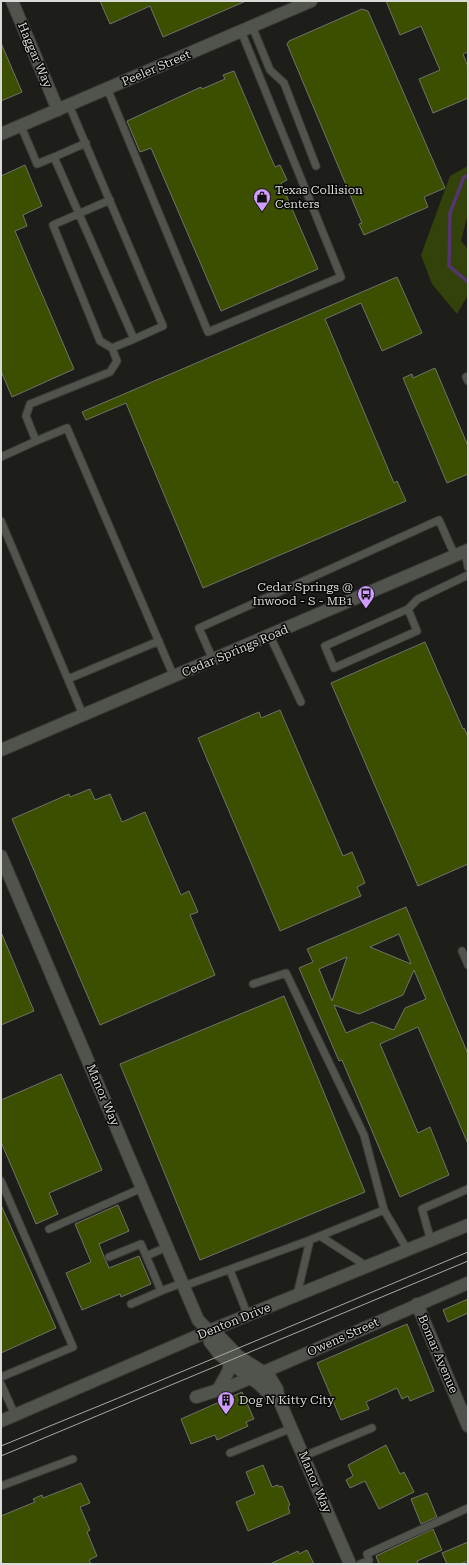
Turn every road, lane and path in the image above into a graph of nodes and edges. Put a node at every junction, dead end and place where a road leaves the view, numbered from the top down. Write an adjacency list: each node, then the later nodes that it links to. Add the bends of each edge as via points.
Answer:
1 (12, 1): 7 (street, Haggar Way)
2 (311, 1): 3 (street, Peeler Street)
3 (252, 26): 4 (street, Peeler Street); 12 (lane, via 270,70 284,83)
4 (241, 31): 5 (street, Peeler Street); 5 (lane, via 341,277 208,332)
5 (107, 88): 6 (street, Peeler Street)
6 (69, 105): 7 (street, Peeler Street); 10 (lane)
7 (58, 110): 8 (street, Peeler Street)
8 (21, 126): 9 (street, Peeler Street); 11 (lane, via 37,164)
9 (1, 134)
10 (86, 143): 11 (lane); 13 (lane)
11 (54, 157): 14 (lane)
12 (316, 166)
13 (110, 200): 14 (lane); 15 (lane, via 162,326)
14 (79, 213): 15 (lane); 16 (lane, via 53,225 100,341)
15 (134, 339): 16 (lane)
16 (112, 348): 19 (lane, via 117,361 110,372 30,404 26,416)
17 (468, 376): 18 (lane)
18 (468, 381)
19 (36, 441): 20 (lane); 27 (lane, via 67,428)
20 (1, 457)
21 (1, 521): 30 (lane)
22 (463, 553): 23 (lane); 26 (street, Cedar Springs Road); 28 (lane, via 439,520 199,628)
23 (468, 567)
24 (468, 575): 25 (lane, via 418,599)
25 (408, 609): 25 (lane, via 417,631 334,668 325,646)
26 (270, 636): 28 (street, Cedar Springs Road); 31 (lane)
27 (158, 641): 29 (lane); 30 (lane)
28 (213, 660): 29 (street, Cedar Springs Road)
29 (174, 677): 32 (street, Cedar Springs Road)
30 (68, 679): 32 (lane)
31 (301, 702)
32 (83, 715): 33 (street, Cedar Springs Road)
33 (1, 750)
34 (1, 856): 39 (street, Manor Way)
35 (462, 951): 36 (lane)
36 (468, 965)
37 (253, 984): 41 (lane, via 286,973 364,1135)
38 (1, 1181): 63 (lane, via 73,1347)
39 (142, 1188): 43 (lane); 47 (street, Manor Way)
40 (468, 1189): 46 (lane, via 422,1209)
41 (384, 1210): 44 (lane); 48 (lane)
42 (468, 1225): 46 (street, Denton Drive)
43 (49, 1229)
44 (320, 1236): 45 (lane); 51 (lane)
45 (310, 1240): 52 (lane); 56 (lane)
46 (431, 1241): 48 (street, Denton Drive)
47 (167, 1247): 49 (lane); 54 (street, Manor Way)
48 (408, 1251): 51 (street, Denton Drive)
49 (146, 1256): 50 (lane, via 141,1244); 55 (lane)
50 (109, 1257)
51 (368, 1267): 56 (street, Denton Drive)
52 (230, 1270): 54 (lane); 59 (lane)
53 (468, 1283): 58 (street, Owens Street)
54 (183, 1284): 55 (lane); 60 (street, Manor Way, via 198,1320)
55 (161, 1291): 57 (lane)
56 (297, 1295): 59 (street, Denton Drive)
57 (131, 1304)
58 (417, 1304): 62 (street, Owens Street); 71 (street, Bomar Avenue)
59 (248, 1316): 60 (street, Denton Drive)
60 (209, 1331): 61 (street, Manor Way, via 210,1342); 62 (street, Manor Way, via 219,1336 238,1356); 69 (street, Denton Drive)
61 (230, 1363): 64 (street, Manor Way); 66 (street)
62 (263, 1372): 64 (street, Owens Street); 68 (street, Manor Way, via 277,1389)
63 (1, 1377)
64 (251, 1378): 66 (street, Owens Street); 68 (street, Manor Way)
65 (2, 1387): 69 (lane)
66 (218, 1390): 67 (street, Owens Street)
67 (196, 1398)
68 (279, 1400): 72 (street, Manor Way)
69 (15, 1415): 70 (street, Denton Drive)
70 (1, 1421)
71 (468, 1426)
72 (292, 1428): 74 (lane); 75 (street, Manor Way)
73 (372, 1428): 75 (lane)
74 (230, 1453)
75 (304, 1456): 79 (street, Manor Way)
76 (73, 1459): 77 (lane)
77 (1, 1486)
78 (468, 1508): 80 (lane, via 367,1554 369,1560)
79 (350, 1564)
80 (360, 1564)

